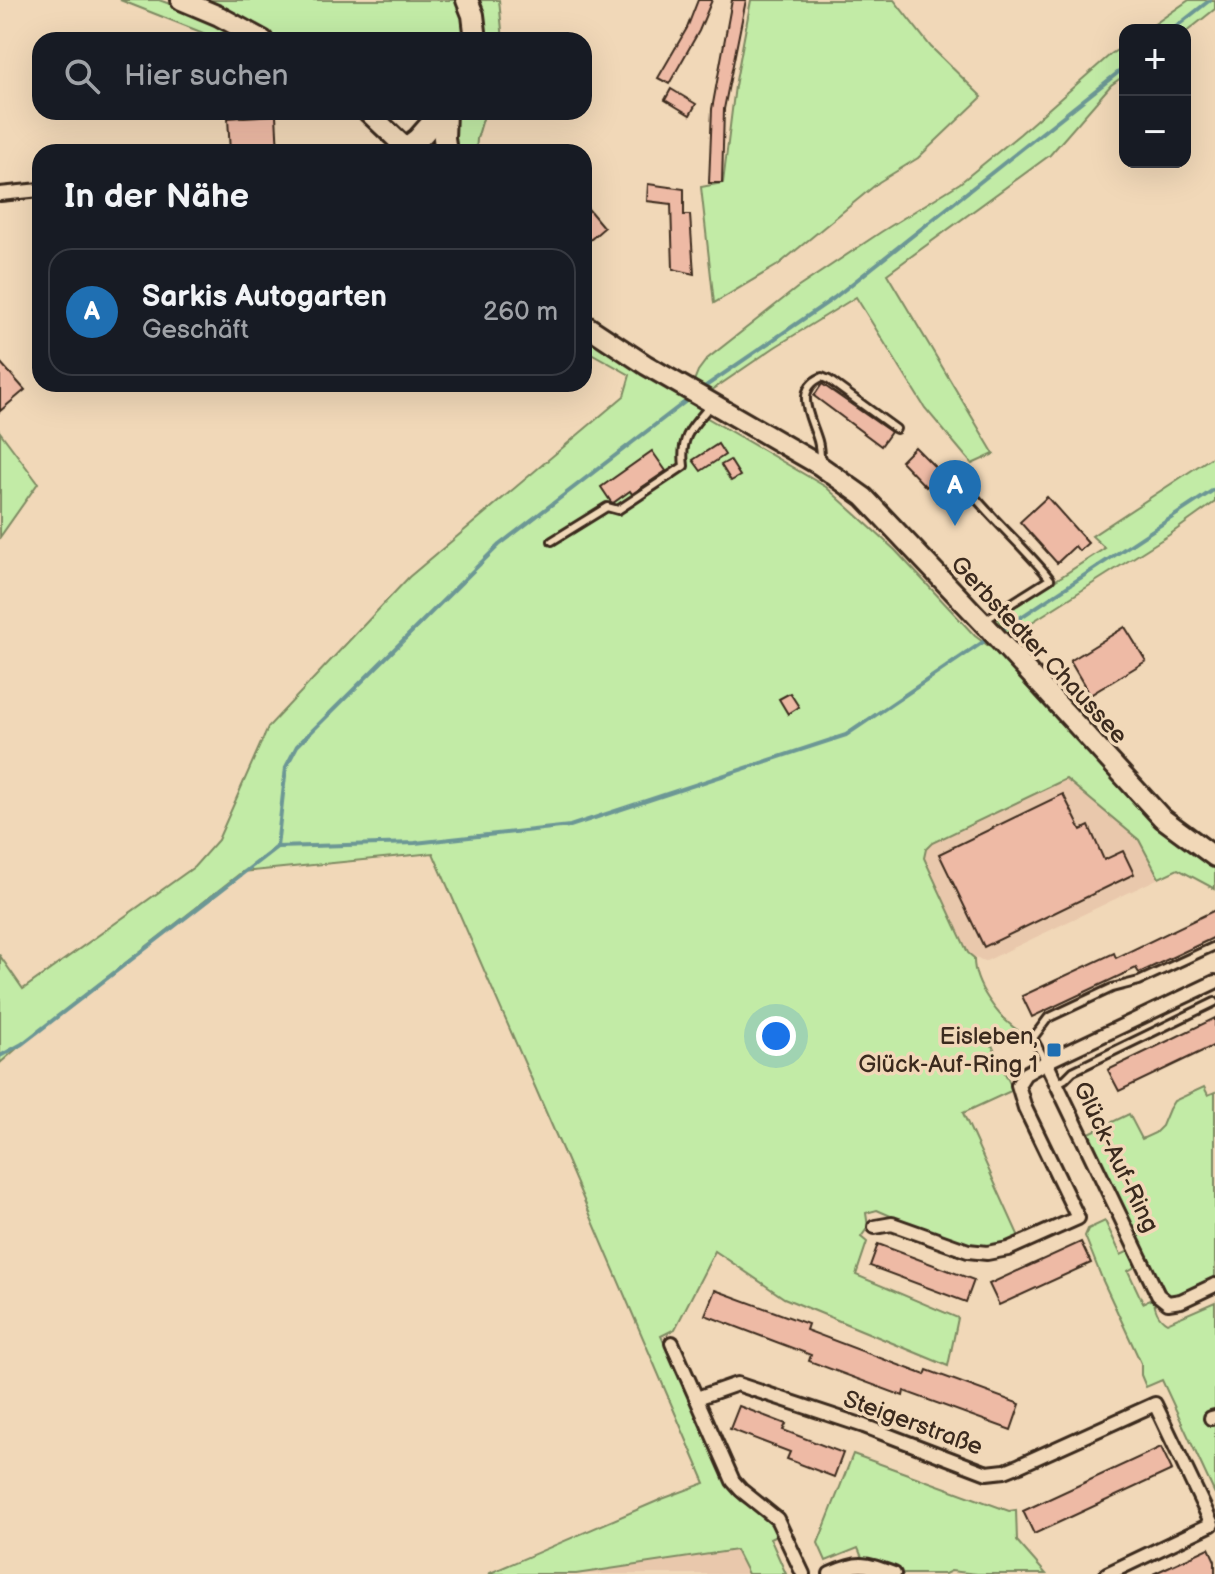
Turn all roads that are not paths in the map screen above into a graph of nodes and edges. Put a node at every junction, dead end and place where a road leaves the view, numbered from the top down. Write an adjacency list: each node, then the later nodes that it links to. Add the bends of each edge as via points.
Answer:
1 (181, 0): 3 (main road)
2 (467, 0): 4 (main road)
3 (248, 32)
4 (475, 32)
5 (376, 120): 8 (main road)
6 (436, 120): 9 (main road)
7 (443, 120): 10 (main road)
8 (398, 144)
9 (413, 144)
10 (445, 144)
11 (32, 191): 12 (street)
12 (0, 194)
13 (592, 330): 14 (main road, Gerbstedter Chaussee)
14 (700, 396): 16 (main road, Gerbstedter Chaussee); 18 (lane, via 682,451 684,466 618,510 607,507)
15 (896, 429): 16 (lane, via 829,380 812,381 805,395 820,446)
16 (819, 465): 19 (main road, Gerbstedter Chaussee, via 864,497)
17 (964, 484): 19 (lane, via 1050,579)
18 (552, 541)
19 (985, 625): 20 (main road, Gerbstedter Chaussee, via 1162,818)
20 (1215, 857)
21 (1215, 946): 24 (lane, via 1048,1018 1033,1038)
22 (1215, 982): 24 (street, Glück-Auf-Ring)
23 (1215, 1002): 25 (lane, via 1082,1066)
24 (1046, 1062): 25 (street, Glück-Auf-Ring); 26 (street, via 1025,1074 1018,1085 1078,1218 987,1253 892,1224)
25 (1056, 1084): 27 (street, Glück-Auf-Ring, via 1158,1295 1168,1303 1181,1301)
26 (875, 1227)
27 (1215, 1285)
28 (672, 1343): 29 (street)
29 (697, 1398): 30 (street, via 733,1481 777,1519); 33 (street, Steigerstraße, via 737,1384 987,1473 1020,1465 1155,1404 1212,1524)
30 (803, 1574)
31 (830, 1574): 32 (street, via 852,1564)
32 (894, 1574)
33 (1107, 1574)

